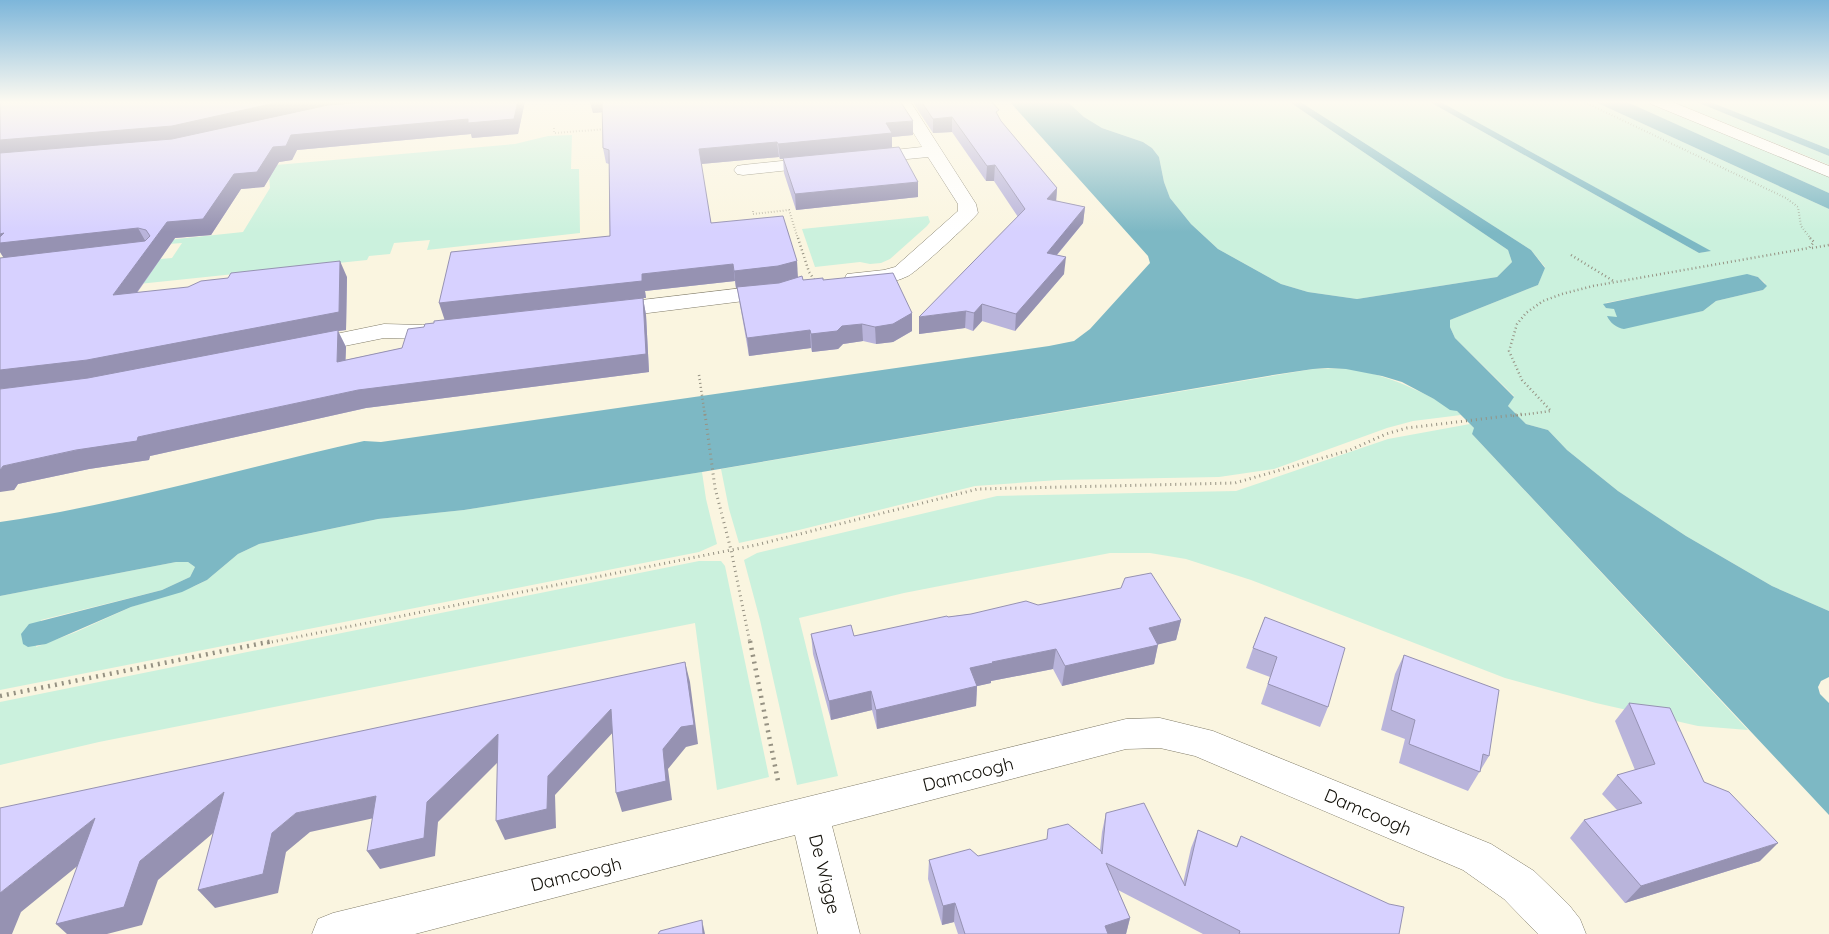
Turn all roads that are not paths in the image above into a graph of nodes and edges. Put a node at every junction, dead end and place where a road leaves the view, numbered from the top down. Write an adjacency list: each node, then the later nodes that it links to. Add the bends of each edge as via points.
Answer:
1 (929, 145): 3 (street)
2 (1763, 145): 5 (street)
3 (934, 152): 4 (street); 6 (street, via 967,204 968,213 902,271 887,276 806,284 780,291)
4 (743, 170)
5 (1829, 172)
6 (586, 314)
7 (460, 328): 8 (street, via 384,331)
8 (289, 350)
9 (798, 817): 10 (street, Damcoogh); 11 (street, De Wigge); 12 (street, Damcoogh, via 1126,734 1160,733 1200,742 1477,857 1519,885)
10 (333, 934)
11 (840, 934)
12 (1565, 934)

